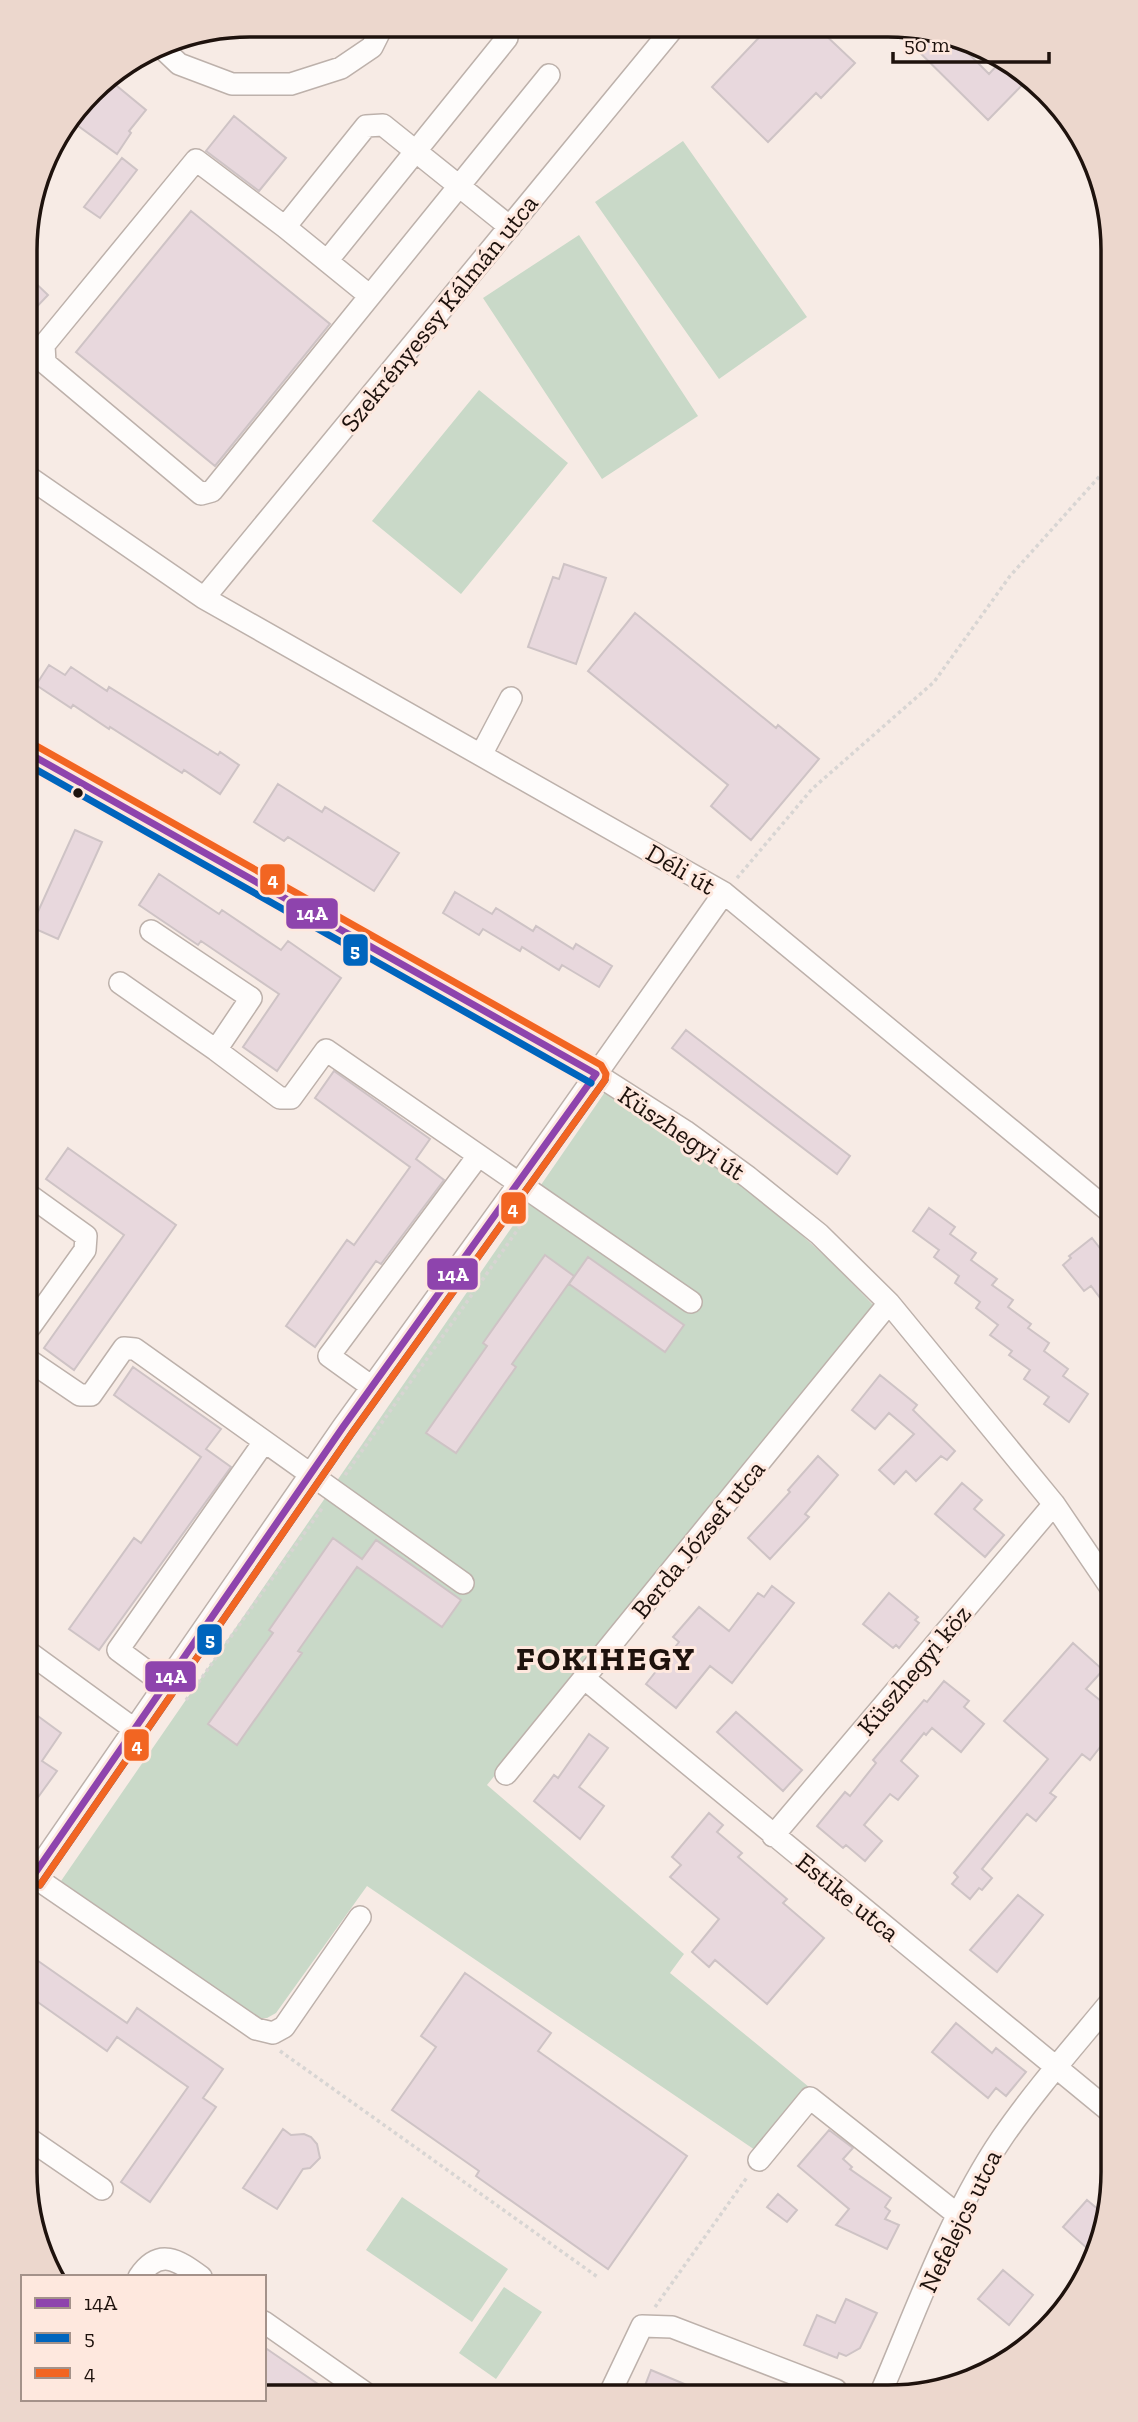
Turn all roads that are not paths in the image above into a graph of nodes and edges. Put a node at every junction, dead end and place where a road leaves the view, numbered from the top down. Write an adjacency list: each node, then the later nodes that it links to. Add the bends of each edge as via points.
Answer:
1 (377, 37): 4 (street, via 372,47 341,68 291,84 232,84 179,64)
2 (666, 37): 9 (street, Szekrényessy Kálmán utca)
3 (507, 38): 6 (street)
4 (168, 53)
5 (549, 75): 7 (street)
6 (416, 151): 7 (street); 8 (street, via 383,125 366,126); 10 (street)
7 (459, 186): 9 (street); 11 (street)
8 (285, 227): 10 (street); 11 (street, via 196,160 44,345 45,363 201,494 212,491)
9 (510, 227): 13 (street, Szekrényessy Kálmán utca)
10 (327, 261): 11 (street)
11 (370, 296)
12 (37, 483): 13 (street, Déli út)
13 (204, 598): 15 (street, Déli út)
14 (511, 698): 15 (street)
15 (481, 755): 17 (street, Déli út)
16 (37, 758): 21 (street, Küszhegyi út)
17 (724, 893): 21 (street); 25 (street, Déli út)
18 (151, 931): 20 (street, via 251,998)
19 (120, 983): 20 (street)
20 (216, 1050): 22 (street, via 280,1098 291,1098 326,1050)
21 (596, 1074): 23 (street); 27 (street, Küszhegyi út, via 747,1177 819,1234)
22 (478, 1156): 23 (street); 30 (street, via 329,1356)
23 (518, 1185): 26 (street); 30 (street)
24 (37, 1201): 28 (street, via 86,1236 85,1251)
25 (1101, 1204)
26 (691, 1302)
27 (889, 1303): 33 (street, Küszhegyi út); 37 (street, Berda József utca)
28 (37, 1316)
29 (37, 1366): 31 (street, via 80,1395 91,1395 124,1349 135,1349)
30 (372, 1387): 32 (street)
31 (264, 1442): 32 (street); 38 (street, via 118,1650)
32 (312, 1475): 35 (street); 38 (street)
33 (1054, 1504): 34 (street, Küszhegyi út); 41 (street, Küszhegyi köz)
34 (1101, 1573)
35 (463, 1583)
36 (37, 1658): 39 (street)
37 (585, 1679): 40 (street, Berda József utca); 41 (street, Estike utca)
38 (164, 1684): 39 (street)
39 (134, 1729): 42 (street)
40 (506, 1774)
41 (773, 1836): 46 (street, Estike utca)
42 (37, 1871)
43 (37, 1881): 44 (street, via 256,2029 273,2033 284,2027)
44 (360, 1917)
45 (1101, 2013): 46 (street, Nefelejcs utca)
46 (1056, 2067): 47 (street, Estike utca); 51 (street, Nefelejcs utca, via 1001,2139)
47 (1101, 2104)
48 (37, 2144): 50 (street)
49 (759, 2160): 51 (street, via 810,2098)
50 (102, 2189)
51 (958, 2215): 58 (street, Nefelejcs utca)
52 (140, 2275): 53 (street, via 162,2259 178,2260)
53 (198, 2275)
54 (266, 2323): 55 (street)
55 (354, 2385)
56 (614, 2385): 57 (street, via 642,2326 672,2327)
57 (823, 2385)
58 (884, 2385)

